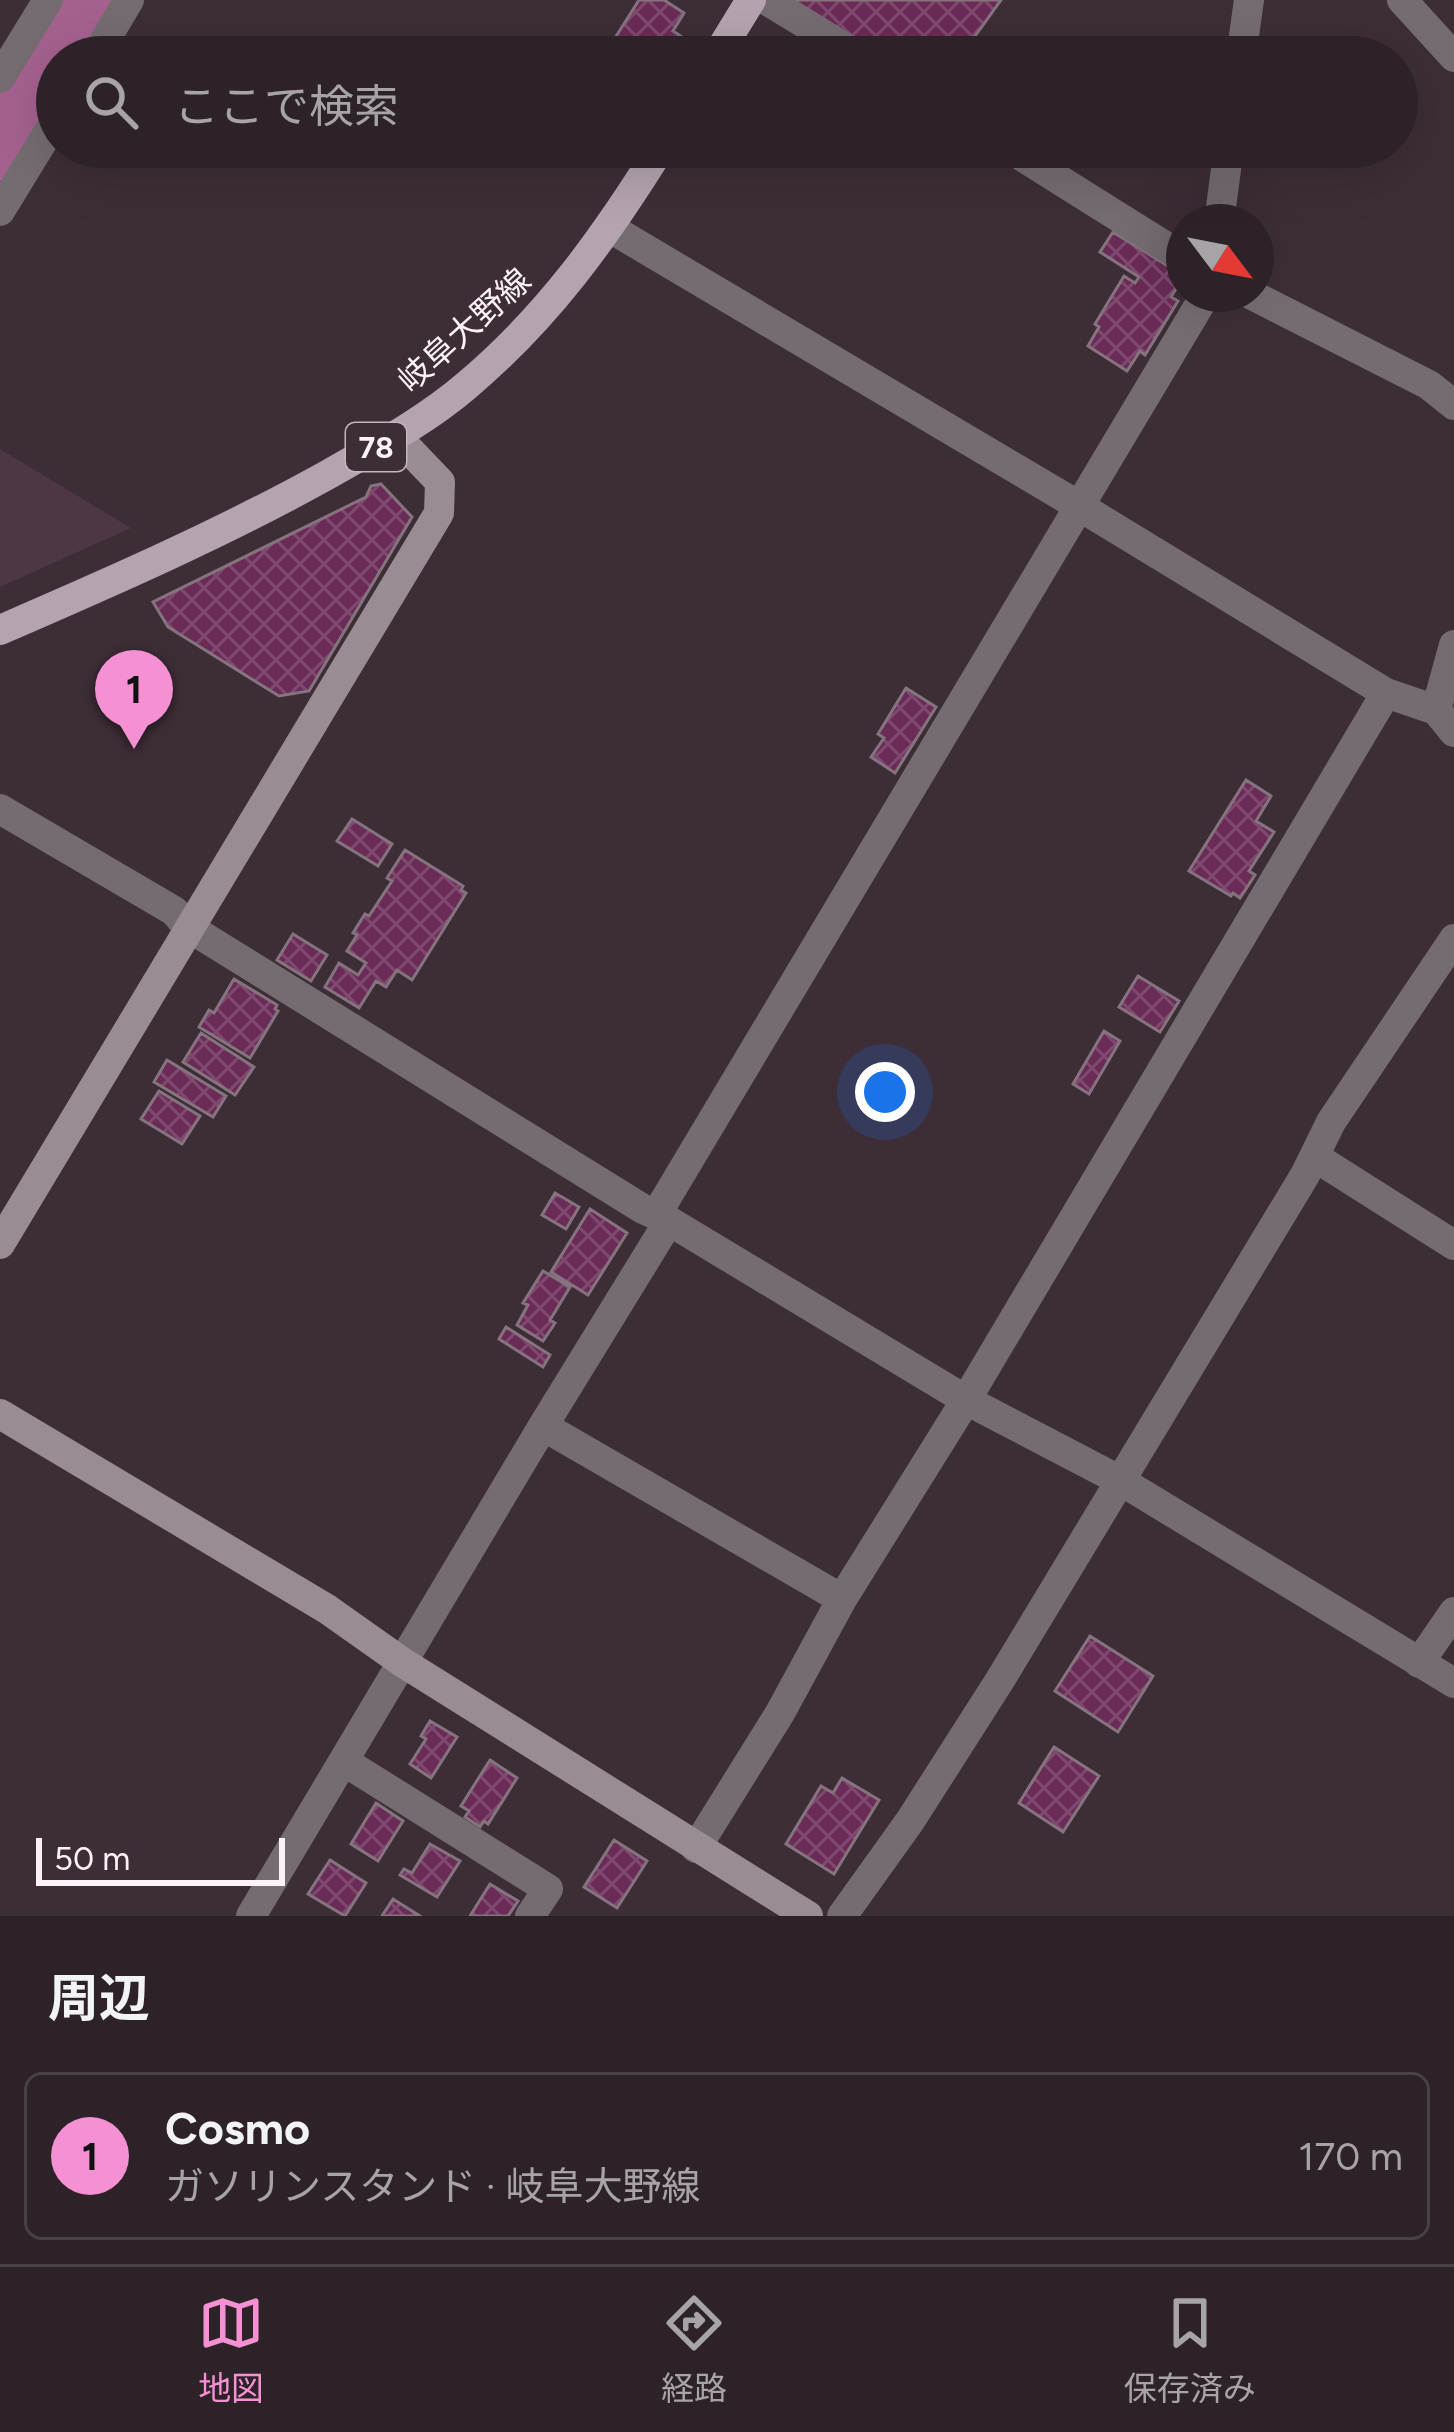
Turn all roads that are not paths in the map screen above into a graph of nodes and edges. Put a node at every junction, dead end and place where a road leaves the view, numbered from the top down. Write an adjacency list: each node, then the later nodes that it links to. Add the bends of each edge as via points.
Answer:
1 (48, 0): 12 (street)
2 (128, 0): 7 (street)
3 (750, 0): 8 (main road)
4 (766, 0): 9 (street)
5 (1249, 0): 10 (street)
6 (1402, 0): 11 (street)
7 (107, 36)
8 (729, 36)
9 (825, 36)
10 (1244, 36)
11 (1454, 57)
12 (0, 78)
13 (36, 152): 18 (street)
14 (648, 168): 19 (main road, 岐阜大野線 / 78)
15 (1040, 168): 20 (street)
16 (1226, 168): 17 (street)
17 (1221, 204)
18 (0, 211)
19 (610, 228): 24 (main road, 岐阜大野線 / 78, via 526,330); 25 (street)
20 (1166, 246)
21 (1274, 306): 23 (street)
22 (1195, 312): 25 (street)
23 (1454, 405)
24 (396, 436): 26 (main road, 岐阜大野線 / 78, via 170,554); 31 (street, via 440,482 439,513)
25 (1079, 506): 28 (street); 34 (street)
26 (0, 630)
27 (1454, 645): 29 (street)
28 (1386, 693): 29 (street); 37 (street)
29 (1445, 721)
30 (0, 809): 31 (street, via 174,911)
31 (188, 927): 34 (street); 35 (street)
32 (1454, 939): 33 (street)
33 (1315, 1157): 36 (street); 40 (street)
34 (663, 1218): 37 (street); 39 (street)
35 (0, 1244)
36 (1454, 1244)
37 (966, 1400): 40 (street); 41 (street)
38 (0, 1414): 43 (street)
39 (543, 1426): 41 (street); 43 (street)
40 (1121, 1481): 44 (street); 51 (street)
41 (842, 1599): 47 (street)
42 (1454, 1612): 44 (street)
43 (402, 1662): 46 (street); 47 (street)
44 (1419, 1663): 45 (street)
45 (1454, 1683)
46 (345, 1762): 48 (street); 49 (street, via 548,1889)
47 (696, 1849): 50 (street)
48 (252, 1916)
49 (530, 1916)
50 (808, 1916)
51 (842, 1916)

